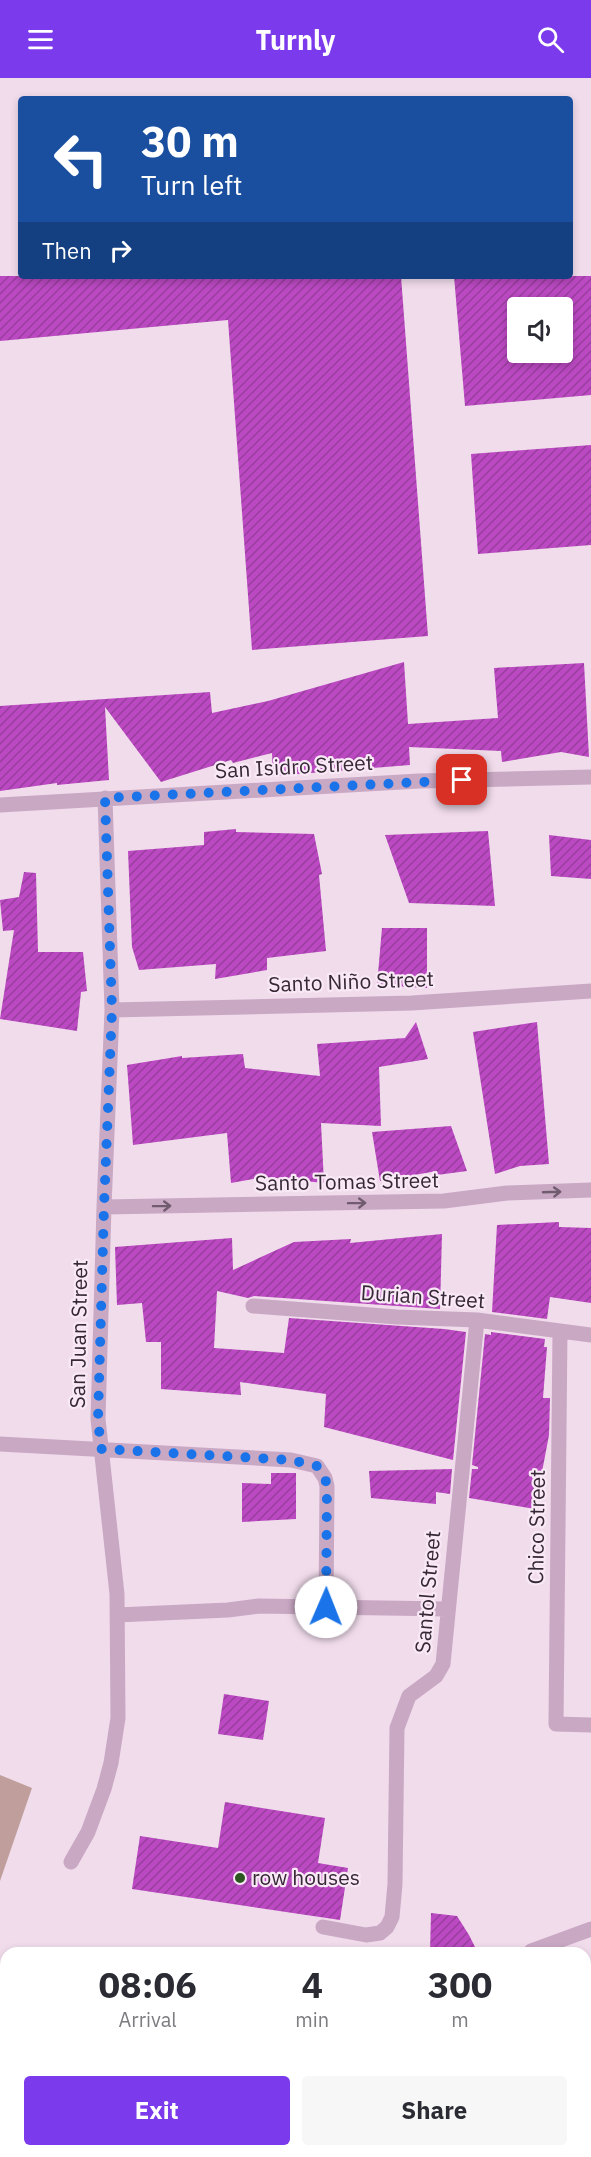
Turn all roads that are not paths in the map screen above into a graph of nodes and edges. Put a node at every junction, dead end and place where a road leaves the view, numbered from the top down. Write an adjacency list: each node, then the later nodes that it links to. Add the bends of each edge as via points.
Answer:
1 (591, 777): 2 (street, San Isidro Street, via 419,781)
2 (105, 798): 3 (street, San Isidro Street); 5 (street, San Juan Street)
3 (0, 805)
4 (591, 991): 5 (street, Santo Niño Street, via 412,1003)
5 (112, 1010): 7 (street, San Juan Street)
6 (591, 1190): 7 (street, Santo Tomas Street, one-way to 6, via 444,1202 507,1193)
7 (104, 1207): 13 (street, San Juan Street, via 98,1419)
8 (253, 1306): 9 (street, Durian Street)
9 (477, 1320): 10 (street, Durian Street); 15 (street, Santol Street)
10 (560, 1331): 11 (street, Durian Street); 17 (street, Chico Street, via 556,1724)
11 (591, 1335)
12 (0, 1444): 13 (street)
13 (101, 1449): 14 (street, via 291,1460 317,1466 327,1486); 16 (street, San Juan Street)
14 (326, 1607): 15 (street); 16 (street, via 259,1606)
15 (447, 1609): 19 (street, Santol Street, via 443,1664 436,1676 410,1696 397,1728 392,1917 380,1934)
16 (117, 1615): 18 (street, San Juan Street, via 118,1718 111,1763 88,1832)
17 (591, 1725)
18 (71, 1862)
19 (323, 1927)
20 (591, 1929): 21 (street)
21 (542, 1947)

